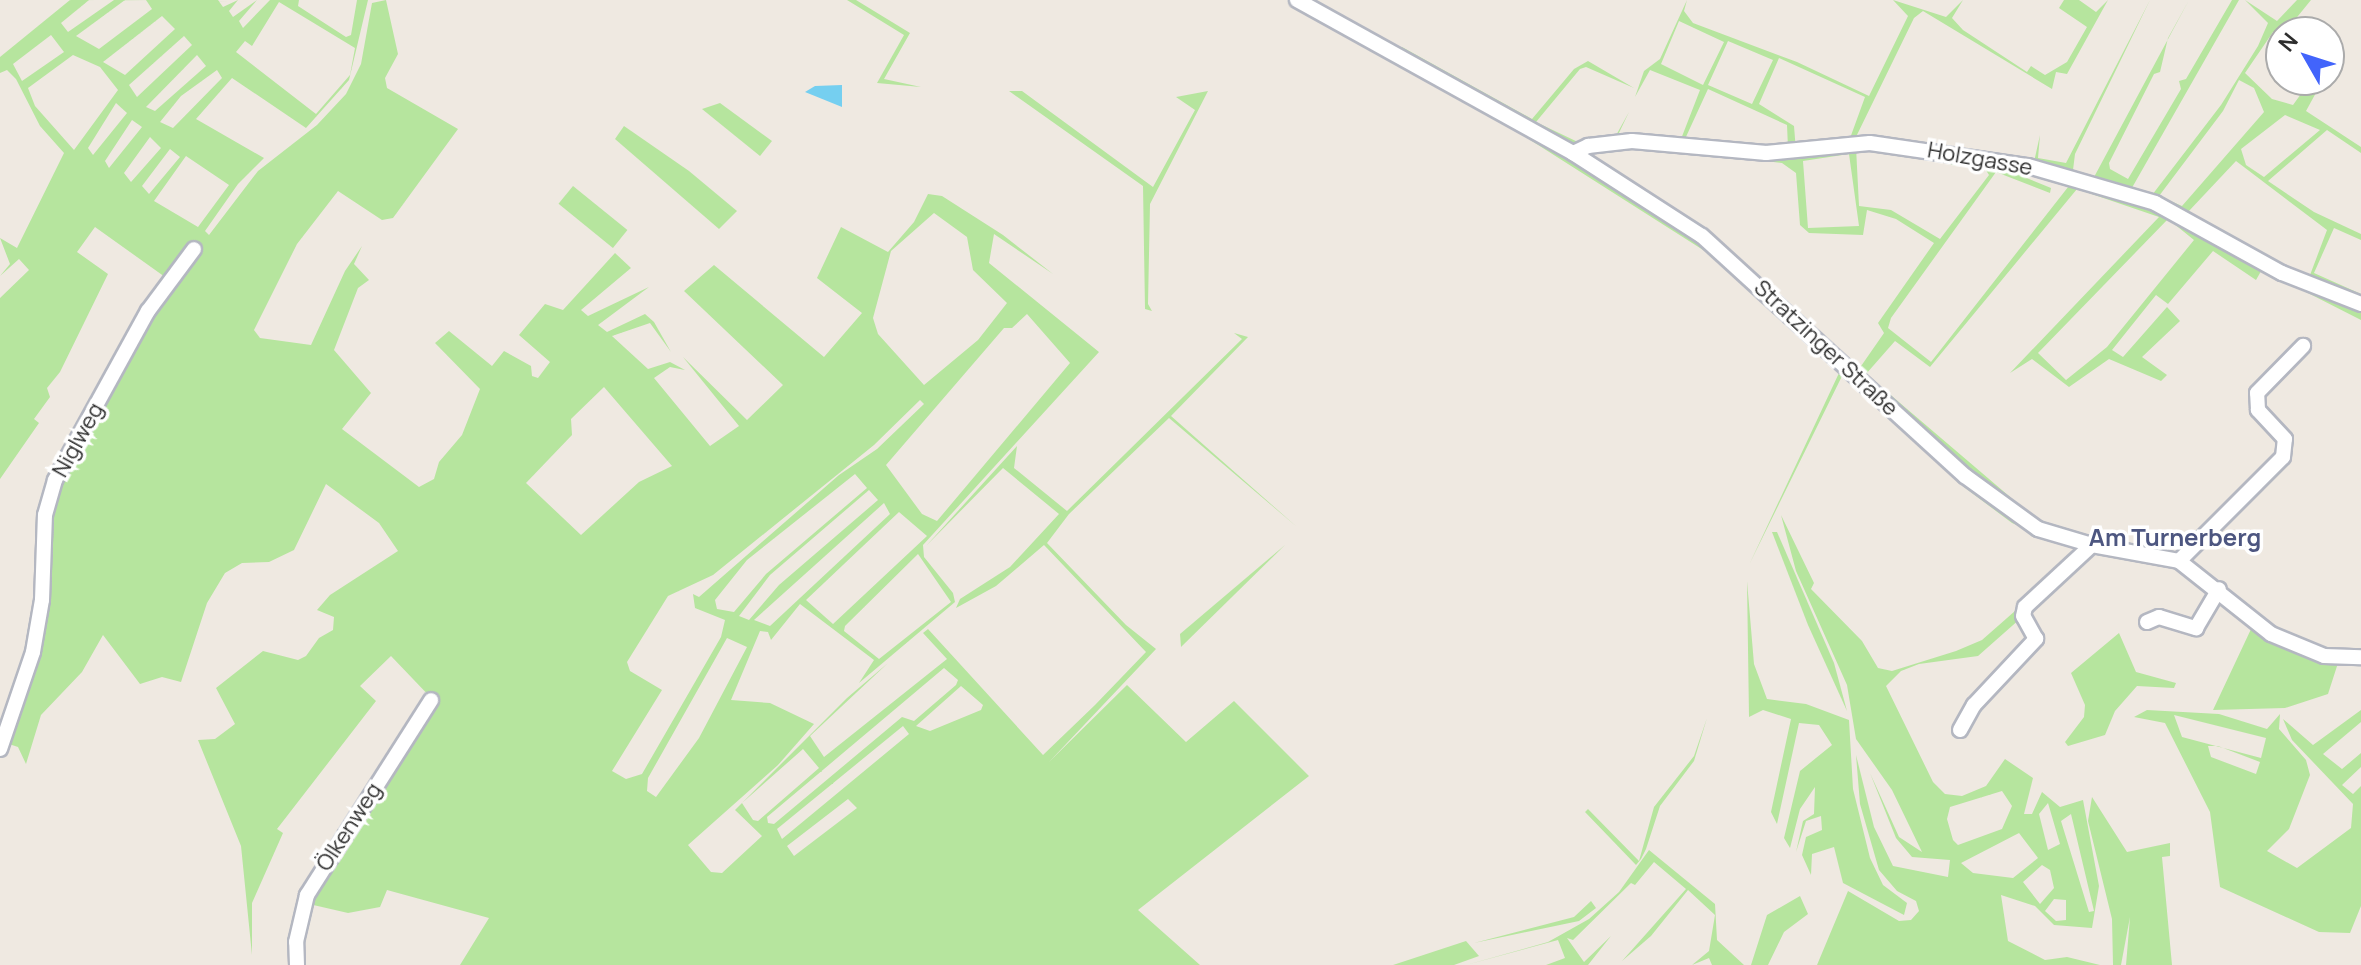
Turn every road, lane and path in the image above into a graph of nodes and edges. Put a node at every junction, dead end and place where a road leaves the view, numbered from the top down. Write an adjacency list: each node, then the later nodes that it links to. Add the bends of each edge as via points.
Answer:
1 (1297, 0): 2 (street, Stratzinger Straße)
2 (1573, 153): 4 (street, Holzgasse, via 1632,141 1766,153 1870,143 1985,158 2155,203 2282,273); 6 (street, Stratzinger Straße, via 1718,250 1965,476 2038,529)
3 (194, 249): 13 (street, Niglweg, via 148,311 55,480 45,515 42,600 33,652)
4 (2361, 304)
5 (2303, 346): 7 (street, via 2257,393 2258,410 2285,439 2283,457)
6 (2092, 545): 7 (street, Stratzinger Straße); 12 (street, via 2025,607 2023,616 2036,639 1974,705)
7 (2179, 561): 8 (street, Stratzinger Straße)
8 (2219, 589): 9 (street, via 2196,628 2159,617); 10 (street, Stratzinger Straße, via 2256,623 2292,645 2324,656)
9 (2147, 622)
10 (2361, 657)
11 (431, 700): 14 (street, Ölkenweg, via 307,895 296,942)
12 (1960, 730)
13 (1, 748)
14 (297, 965)

